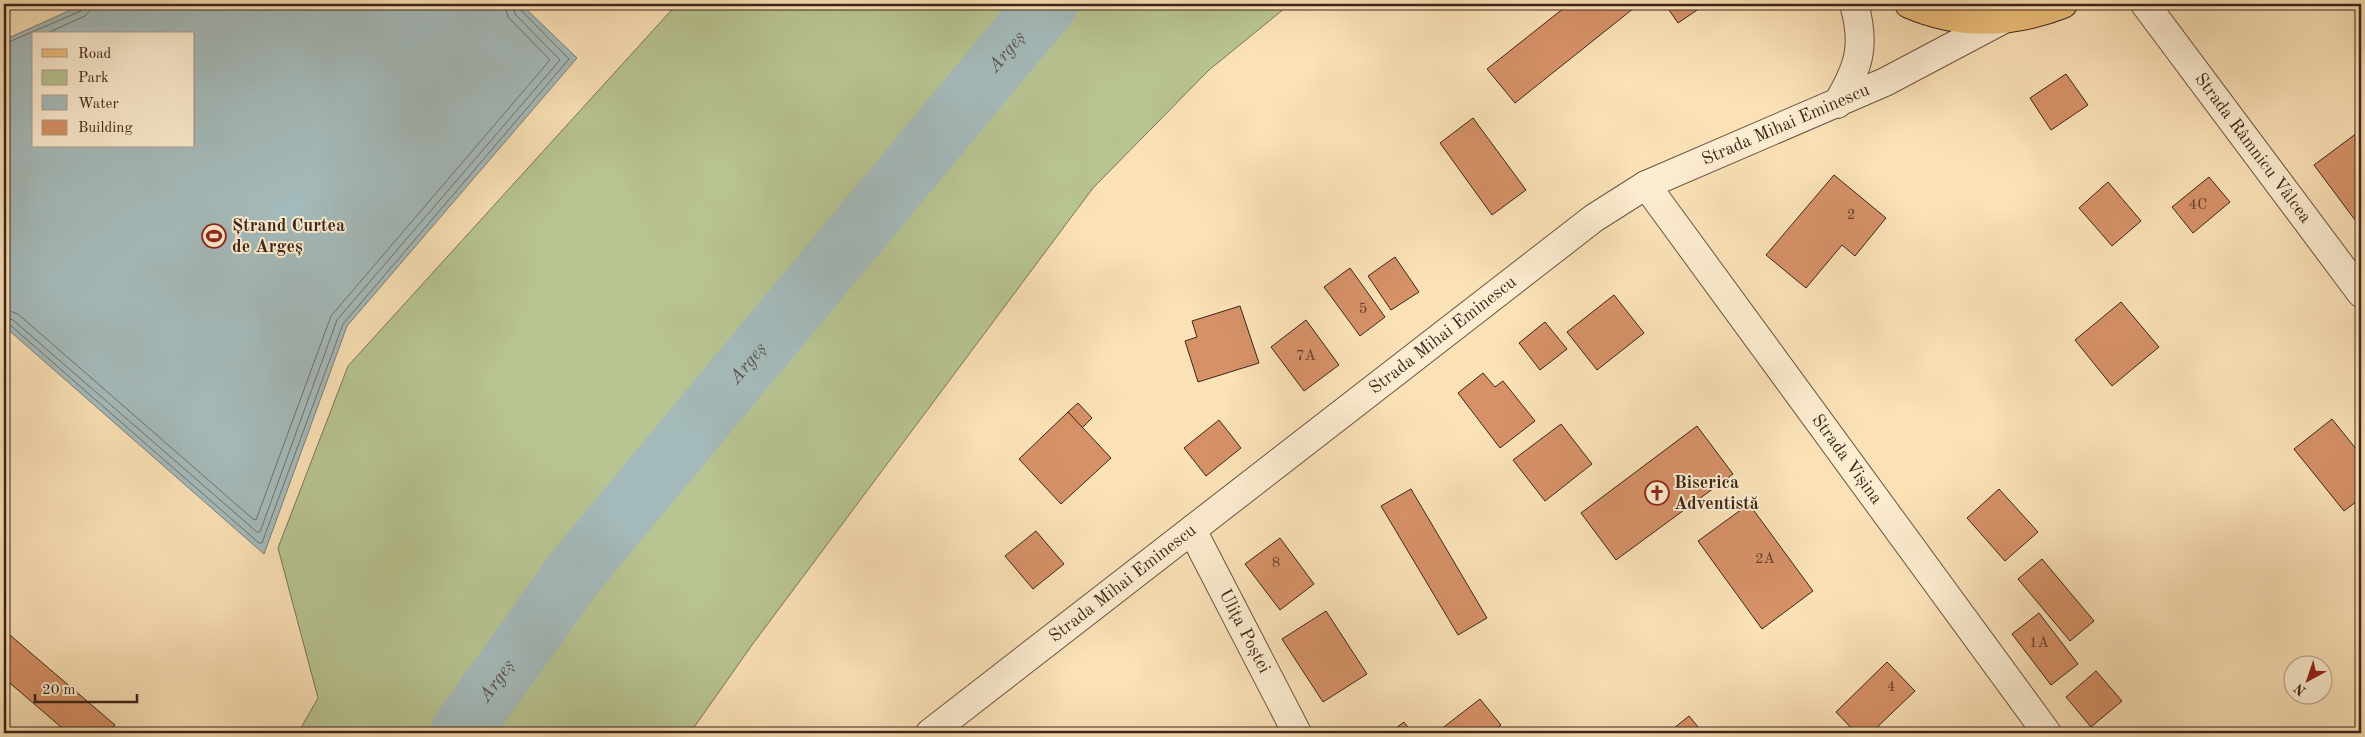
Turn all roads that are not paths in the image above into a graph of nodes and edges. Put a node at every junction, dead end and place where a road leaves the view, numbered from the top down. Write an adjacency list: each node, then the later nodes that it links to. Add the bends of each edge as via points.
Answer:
1 (1854, 4): 6 (street, via 1860,26 1858,58 1854,76)
2 (1909, 4): 5 (main road, via 1927,12 1960,18)
3 (2064, 4): 5 (main road, via 2036,14)
4 (2145, 4): 8 (street, Strada Râmnicu Vâlcea)
5 (2004, 19): 6 (street, Strada Mihai Eminescu, via 1886,82)
6 (1837, 104): 7 (street, Strada Mihai Eminescu)
7 (1646, 185): 9 (street, Strada Mihai Eminescu, via 1594,218); 12 (street, Strada Vișina)
8 (2361, 292)
9 (1192, 530): 10 (street, Strada Mihai Eminescu); 11 (street, Ulița Poștei)
10 (930, 733)
11 (1297, 733)
12 (2047, 733)

